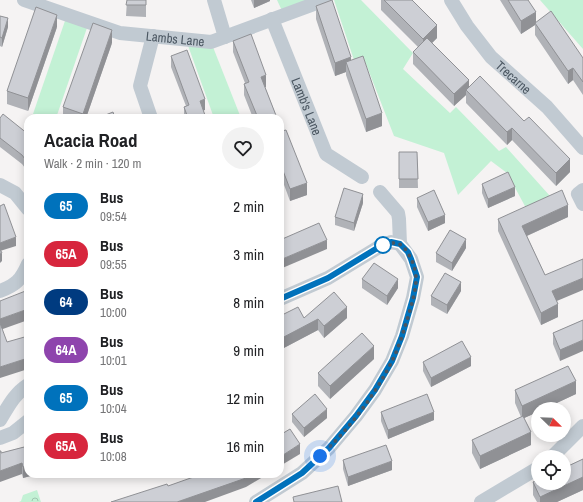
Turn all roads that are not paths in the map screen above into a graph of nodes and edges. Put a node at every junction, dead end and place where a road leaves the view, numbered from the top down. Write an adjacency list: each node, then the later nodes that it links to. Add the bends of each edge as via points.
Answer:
1 (24, 0): 6 (street, Lambs Lane, via 120,33)
2 (214, 0): 7 (street)
3 (325, 0): 5 (street, Lambs Lane)
4 (451, 0): 9 (street, Trecarne, via 490,57 547,107)
5 (272, 19): 7 (street, Lambs Lane); 10 (street, Lamb's Lane, via 326,154)
6 (153, 36): 7 (street, Lambs Lane, via 211,42); 8 (street, via 140,86)
7 (225, 37)
8 (150, 114)
9 (583, 148)
10 (362, 177)
11 (0, 185): 14 (street, via 15,193)
12 (583, 190): 15 (street, via 578,194)
13 (380, 192): 16 (street, via 398,213)
14 (24, 204)
15 (583, 204)
16 (400, 244): 19 (street, via 391,242 379,247 328,278); 27 (street, via 411,259 417,277 404,330 392,361 375,390 329,448 302,473)
17 (24, 273): 18 (street, via 14,286)
18 (0, 291)
19 (284, 297)
20 (24, 387): 21 (street, via 11,401)
21 (0, 420)
22 (24, 424): 24 (street, via 13,433)
23 (583, 426): 25 (street)
24 (0, 438)
25 (559, 450)
26 (531, 472): 28 (street)
27 (256, 502)
28 (481, 502)

